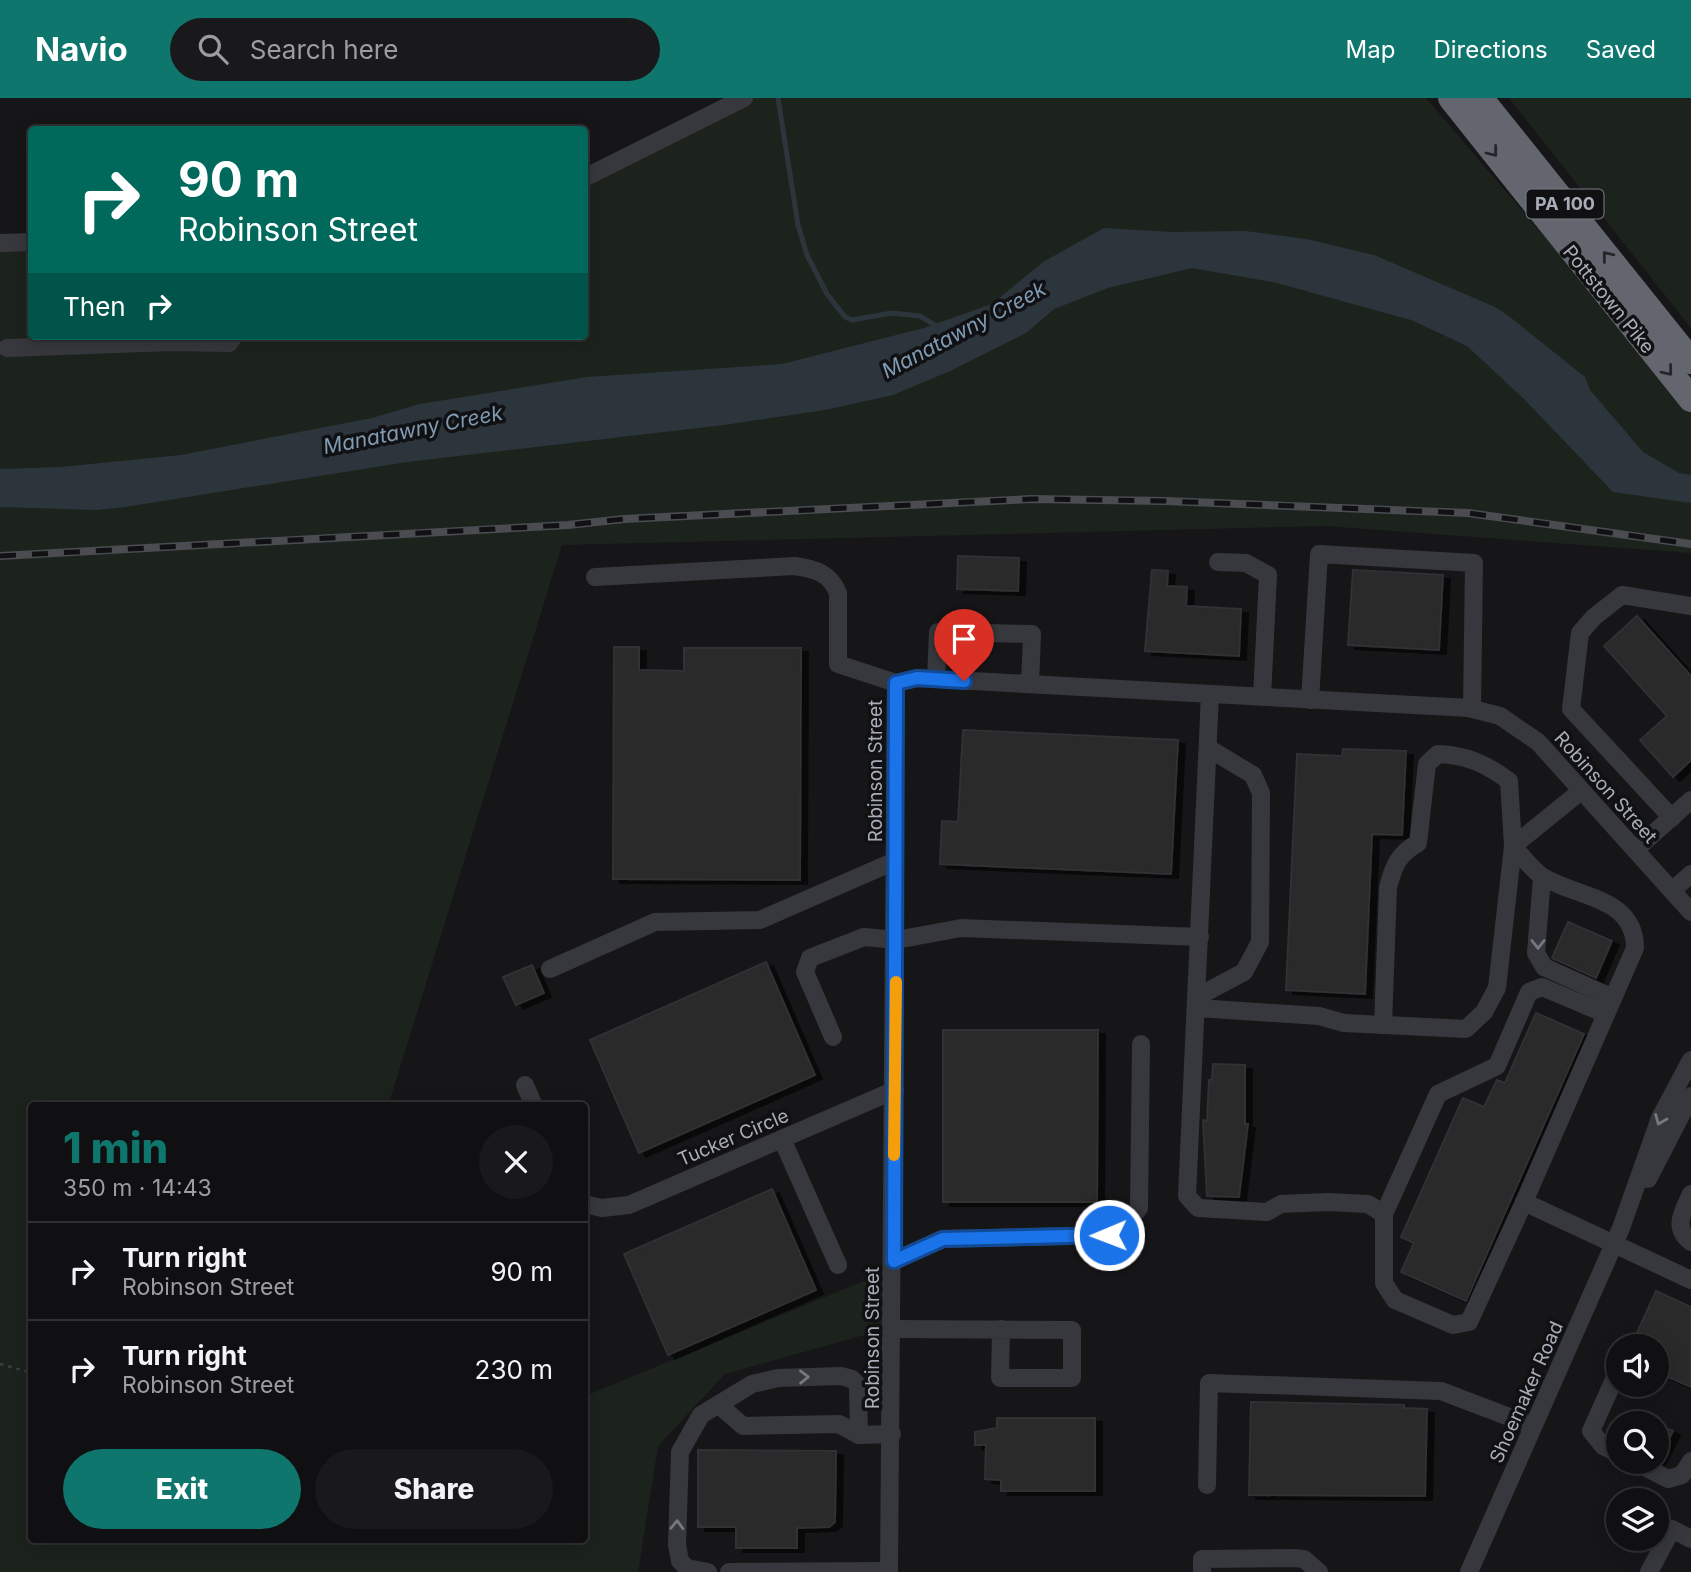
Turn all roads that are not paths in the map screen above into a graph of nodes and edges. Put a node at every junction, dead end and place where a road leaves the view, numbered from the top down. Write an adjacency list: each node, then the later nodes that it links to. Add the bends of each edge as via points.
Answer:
1 (1451, 98): 10 (highway, Pottstown Pike / PA 100, one-way to 10)
2 (1480, 98): 9 (highway, Pottstown Pike / PA 100, one-way to 2)
3 (735, 100): 4 (street)
4 (588, 176)
5 (28, 242): 6 (street)
6 (0, 243)
7 (231, 340): 8 (street)
8 (7, 348)
9 (1691, 361)
10 (1691, 399)
11 (1218, 562): 18 (street, via 1246,563 1268,575)
12 (595, 577): 15 (street, via 795,566 810,569 824,574 838,593 838,664)
13 (1691, 606): 24 (street, via 1622,595 1594,617 1580,633 1571,709)
14 (936, 679): 15 (street, Robinson Street); 16 (street, Robinson Street); 16 (street, via 938,632 1032,634)
15 (896, 683): 27 (street, Robinson Street)
16 (1030, 684): 17 (street, Robinson Street)
17 (1210, 694): 18 (street, Robinson Street); 21 (street)
18 (1262, 697): 19 (street, Robinson Street)
19 (1310, 700): 20 (street, Robinson Street); 20 (street, via 1319,554 1474,563)
20 (1472, 709): 22 (street, Robinson Street, via 1500,716 1538,743)
21 (1208, 748): 32 (street); 35 (street, via 1254,775 1262,793 1260,942 1244,972)
22 (1581, 791): 25 (street); 26 (street, Robinson Street)
23 (1691, 800): 24 (street)
24 (1672, 818): 26 (street)
25 (1513, 846): 29 (street); 37 (street, via 1497,988 1484,1012 1466,1029); 37 (street, via 1510,781 1487,764 1459,754 1438,754 1427,764 1418,843 1405,850 1393,866 1388,888)
26 (1634, 850): 30 (street, Robinson Street)
27 (895, 861): 33 (street, Robinson Street); 34 (street, via 760,920 655,922)
28 (1691, 874): 30 (street)
29 (1542, 877): 36 (street, one-way to 36, via 1536,953 1544,967); 36 (street, via 1620,910 1635,933 1634,948)
30 (1672, 891): 31 (street, Robinson Street)
31 (1691, 912)
32 (1200, 937): 33 (street, via 961,928); 35 (street)
33 (896, 940): 38 (street, via 863,937 810,958 805,972); 42 (street, Robinson Street)
34 (550, 969)
35 (1197, 1003): 37 (street); 49 (street, via 1187,1196 1198,1208 1267,1212 1281,1204 1327,1202 1368,1204)
36 (1609, 1006): 47 (street); 49 (street, via 1542,986 1529,992 1497,1066 1438,1094)
37 (1382, 1025)
38 (833, 1037)
39 (1141, 1044): 52 (street, via 1139,1208 1128,1223 1109,1235 943,1239)
40 (1691, 1060): 50 (street, Shoemaker Road, one-way to 50, via 1660,1118)
41 (525, 1085): 44 (street)
42 (895, 1090): 45 (street, Tucker Circle); 52 (street, Robinson Street)
43 (1691, 1096): 50 (street, Shoemaker Road)
44 (532, 1102)
45 (782, 1139): 48 (street, Tucker Circle, via 629,1205); 53 (street)
46 (1691, 1194): 51 (street, via 1680,1218 1680,1228)
47 (1524, 1202): 49 (street, via 1469,1322 1452,1325 1395,1300 1384,1283); 50 (street)
48 (588, 1205)
49 (1384, 1214)
50 (1617, 1236): 54 (street); 59 (street, Shoemaker Road)
51 (1691, 1242)
52 (894, 1261): 55 (street, Robinson Street)
53 (838, 1265)
54 (1691, 1280)
55 (894, 1329): 56 (street); 61 (street, Robinson Street)
56 (1001, 1329): 56 (street, via 1072,1330 1073,1378 1000,1378)
57 (1606, 1397): 62 (street, via 1591,1432)
58 (719, 1405): 60 (street, via 743,1426 839,1424); 60 (street, one-way to 60, via 752,1384 778,1378 841,1376 858,1385); 67 (street, one-way to 58, via 687,1568 680,1561 679,1463 692,1428 701,1415)
59 (1533, 1426): 65 (street, via 1441,1391 1209,1383); 72 (street, Shoemaker Road)
60 (859, 1434): 61 (street)
61 (892, 1434): 69 (street, Robinson Street)
62 (1606, 1448)
63 (1691, 1461): 64 (street, via 1682,1475 1668,1479)
64 (1658, 1474)
65 (1207, 1485)
66 (1691, 1539): 73 (street, via 1672,1529)
67 (708, 1572)
68 (729, 1572): 69 (street)
69 (890, 1572)
70 (1202, 1572): 71 (street, via 1202,1559 1251,1558 1304,1559)
71 (1319, 1572)
72 (1469, 1572)
73 (1649, 1572)

